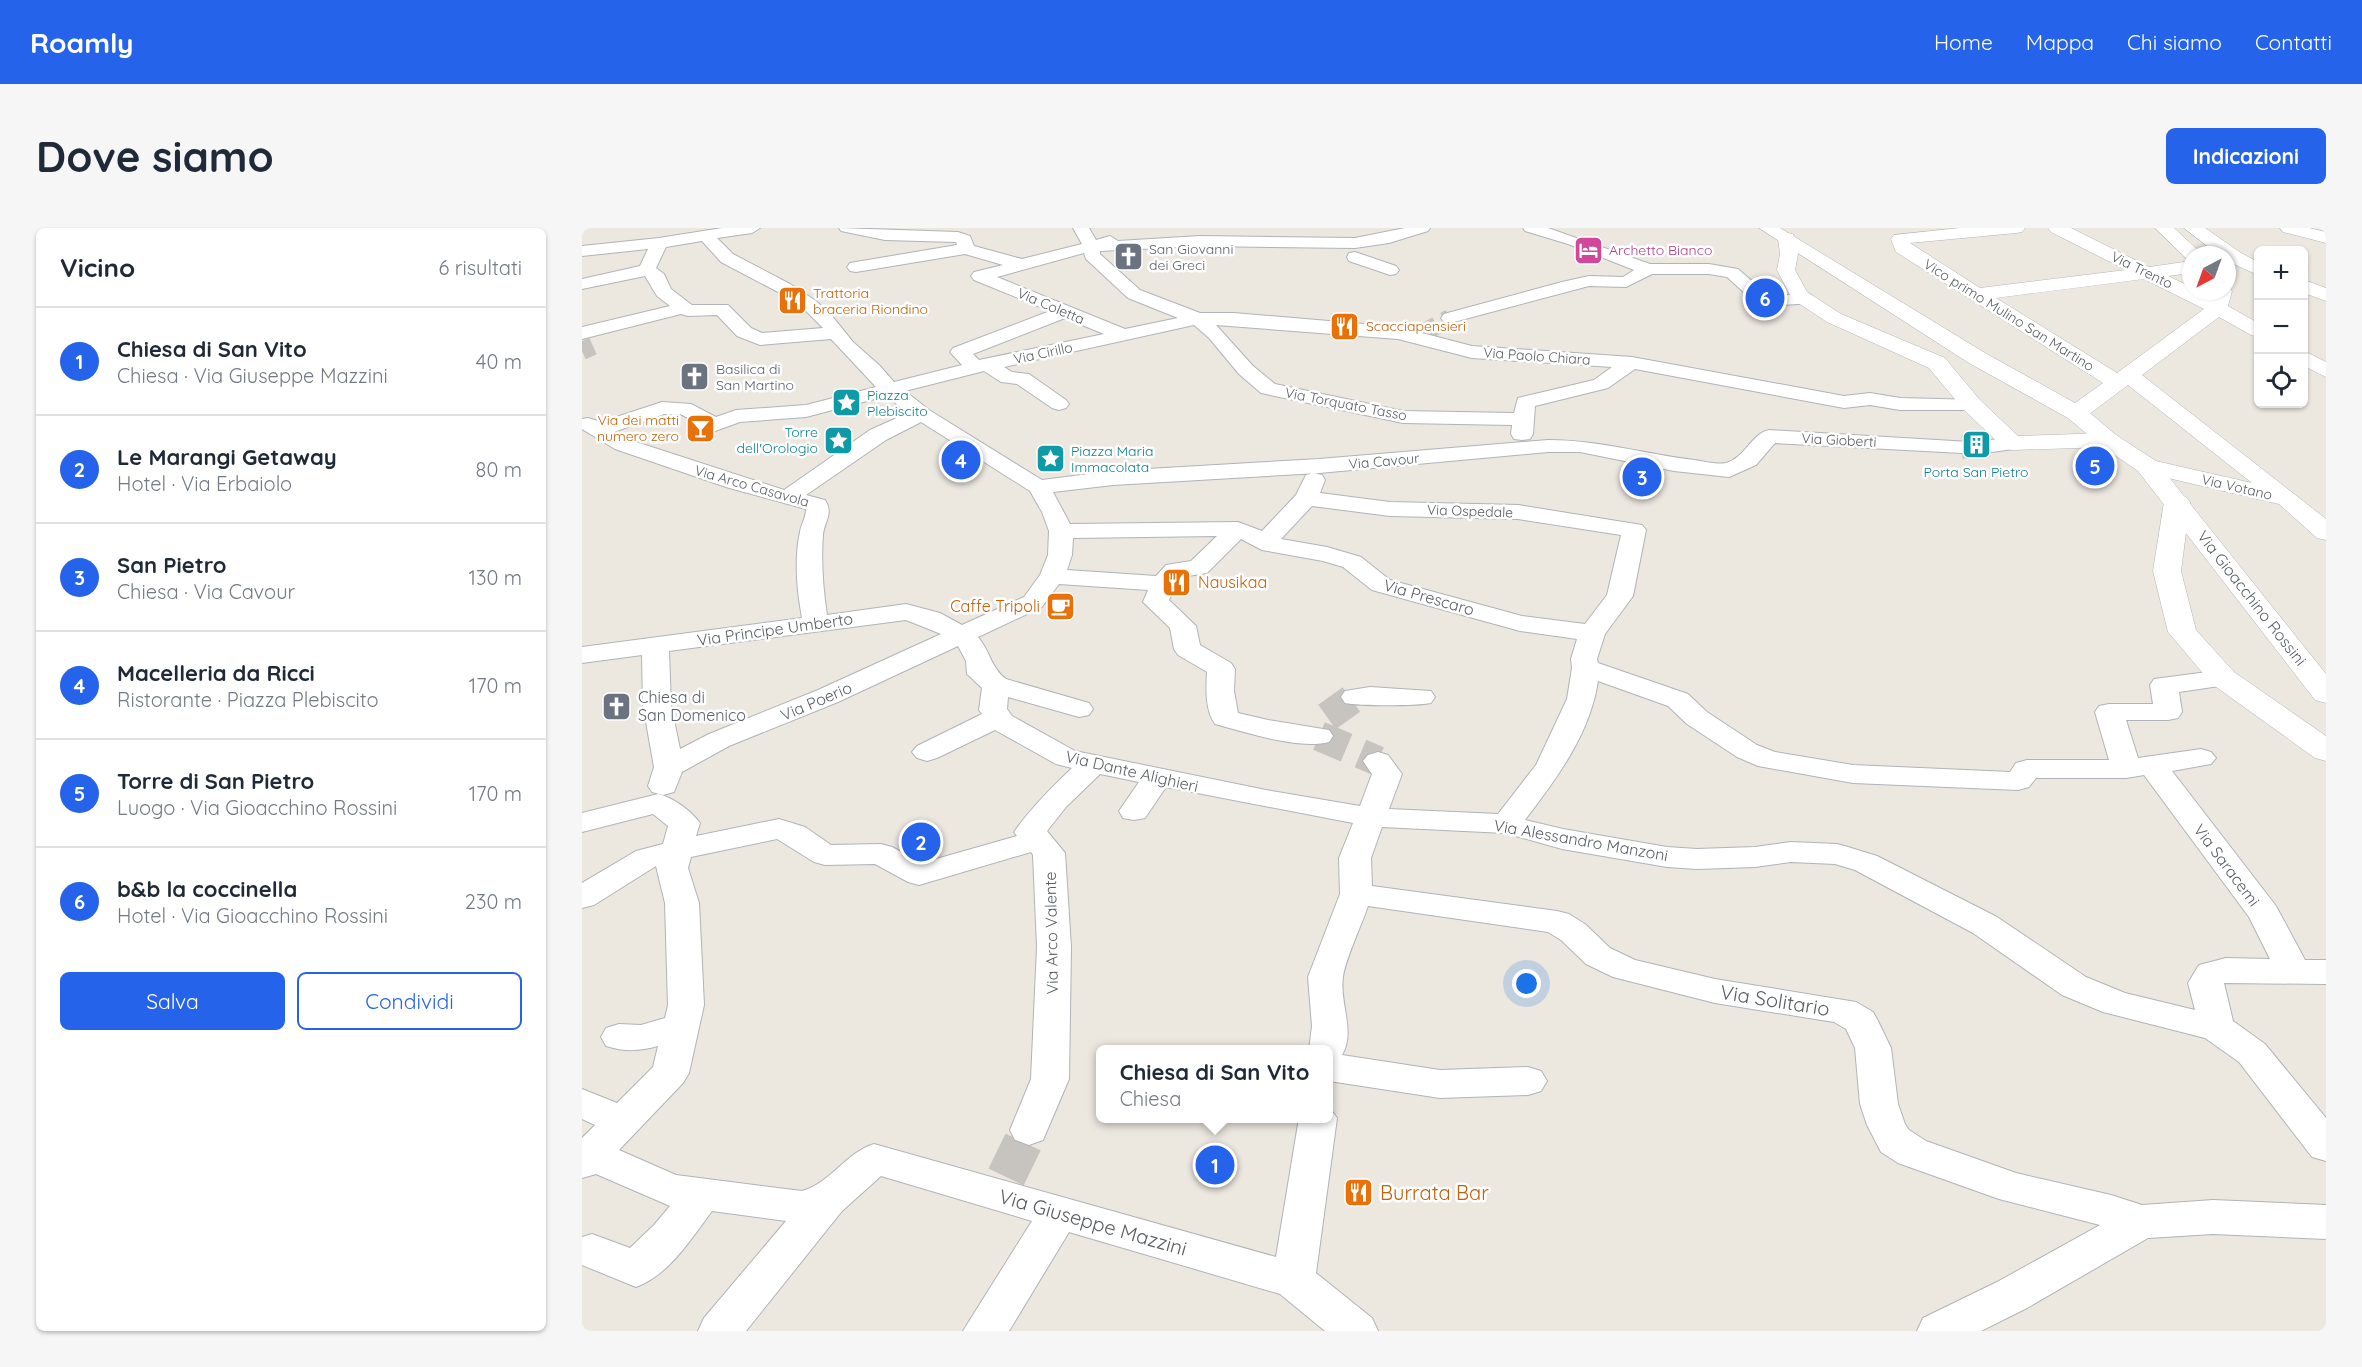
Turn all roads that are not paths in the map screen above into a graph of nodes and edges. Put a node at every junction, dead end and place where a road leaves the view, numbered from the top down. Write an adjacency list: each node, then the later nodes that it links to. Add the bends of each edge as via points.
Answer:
1 (752, 228): 14 (street)
2 (847, 228): 21 (street, via 958,237 964,239)
3 (1081, 228): 20 (street)
4 (1144, 228): 20 (street)
5 (1422, 228): 22 (street)
6 (1531, 228): 15 (street)
7 (1590, 228): 15 (street)
8 (1768, 228): 16 (street, Via Gioacchino Rossini)
9 (2016, 228): 35 (street, Vico primo Mulino San Martino, via 1896,240)
10 (2057, 228): 31 (street, Via Trento)
11 (2164, 228): 19 (street)
12 (2193, 228): 26 (street)
13 (2289, 228): 17 (street)
14 (696, 234): 18 (street); 45 (street, via 727,258 810,305)
15 (1554, 236): 28 (street)
16 (1786, 238): 37 (street, via 1786,270); 48 (street, Via Gioacchino Rossini)
17 (2326, 238)
18 (659, 243): 23 (street); 29 (street)
19 (2184, 246)
20 (1092, 248): 22 (street, via 1200,242); 24 (street); 43 (street, via 1092,255 1134,294)
21 (966, 249): 24 (street); 25 (street)
22 (1355, 250): 30 (street)
23 (582, 251)
24 (1020, 264): 41 (street, Via Coletta, via 980,276)
25 (856, 267)
26 (2254, 267)
27 (2182, 268): 31 (street)
28 (1648, 269): 37 (street, via 1732,273 1755,293 1783,300); 42 (street, via 1626,282 1589,281)
29 (647, 270): 32 (street); 40 (street, via 655,274 663,292)
30 (1389, 270)
31 (2146, 272): 33 (street, Via Trento); 35 (street)
32 (582, 284)
33 (2182, 285)
34 (2308, 288): 36 (street)
35 (1979, 294): 54 (street, Vico primo Mulino San Martino, via 2040,337)
36 (2326, 295)
37 (1805, 299): 51 (street, via 1834,318)
38 (2219, 300): 54 (street)
39 (2221, 300): 44 (street, Via Trento)
40 (683, 308): 45 (street, via 722,309 744,332 760,339); 47 (street)
41 (1064, 312): 46 (street, Via Coletta); 52 (street, via 960,352)
42 (1450, 318)
43 (1198, 319): 46 (street, Via Cirillo); 50 (street, Via Paolo Chiara, via 1419,335 1472,351); 60 (street, Via Torquato Tasso, via 1269,389 1403,417)
44 (2254, 327)
45 (835, 333): 55 (street)
46 (1123, 335): 52 (street, Via Cirillo)
47 (586, 340)
48 (1977, 358): 51 (street); 58 (street, Via Gioacchino Rossini)
49 (2308, 360): 53 (street)
50 (1632, 363): 57 (street, Via Paolo Chiara, via 1844,402 1870,399 1900,404); 60 (street, via 1601,384 1525,402)
51 (1937, 363): 57 (street)
52 (981, 366): 55 (street, Via Cirillo); 56 (street, via 1008,378 1022,378)
53 (2326, 371)
54 (2122, 378): 58 (street); 72 (street, Vico primo Mulino San Martino)
55 (889, 389): 59 (street); 61 (street, via 806,411 736,416 715,425 684,408 662,408)
56 (1059, 404)
57 (1971, 404): 62 (street, via 2002,445)
58 (2076, 413): 62 (street, Via Gioacchino Rossini)
59 (922, 414): 69 (street); 70 (street, via 878,435)
60 (1524, 419): 65 (street)
61 (597, 430): 63 (street); 70 (street, Via Arco Casavola, via 691,469)
62 (2108, 440): 67 (street, Via Gioacchino Rossini)
63 (582, 445)
64 (1962, 447): 68 (street, Via Gioberti, via 1769,436 1748,460)
65 (1524, 450): 66 (street, Via Cavour); 68 (street, Via Cavour, via 1580,446)
66 (1319, 466): 69 (street, Via Cavour, via 1113,478); 71 (street)
67 (2147, 466): 72 (street, Via Votano); 73 (street, Via Gioacchino Rossini)
68 (1729, 470)
69 (1038, 487): 76 (street)
70 (787, 498): 81 (street, Via Arco Casavola, via 817,504 819,514 810,532 811,600)
71 (1306, 498): 78 (street); 82 (street, Via Ospedale, via 1390,509 1518,513 1634,530 1620,596)
72 (2289, 500): 74 (street, Via Votano); 77 (street, Vico primo Mulino San Martino)
73 (2177, 502): 87 (street, Via Gioacchino Rossini, via 2167,571 2182,632); 89 (street, Via Gioacchino Rossini)
74 (2326, 509)
75 (1238, 529): 76 (street, Via Prescaro); 78 (street, Via Prescaro); 80 (street, via 1198,568 1175,570)
76 (1061, 531): 79 (street, Via Poerio, via 1060,555)
77 (2326, 532)
78 (1272, 535): 82 (street, Via Prescaro, via 1352,562 1381,585 1520,623)
79 (1052, 576): 80 (street); 83 (street, Via Poerio, via 1033,603)
80 (1163, 584): 94 (street, via 1156,602 1184,626 1187,649 1221,669 1225,718 1268,729)
81 (816, 622): 83 (street, Via Principe Umberto, via 906,612 921,614); 84 (street, Via Principe Umberto)
82 (1592, 633): 86 (street, via 1584,659)
83 (963, 636): 88 (street, via 982,663 981,674); 100 (street, Via Poerio, via 719,740)
84 (655, 644): 85 (street, Via Principe Umberto); 100 (street, via 657,705)
85 (582, 655)
86 (1586, 668): 101 (street, via 1678,700 1697,718 1768,760 1852,774 2018,781 2027,769); 107 (street, via 1581,699 1550,767)
87 (2223, 678): 95 (street, Via Gioacchino Rossini); 101 (street, via 2164,685 2168,712 2109,712)
88 (996, 685): 92 (street); 93 (street, via 993,710)
89 (2326, 694)
90 (1354, 697): 91 (street)
91 (1421, 697)
92 (1079, 709)
93 (998, 717): 96 (street); 99 (street, Via Dante Alighieri, via 1066,758)
94 (1318, 730)
95 (2326, 751)
96 (927, 752)
97 (2201, 758): 101 (street)
98 (1378, 760): 105 (street, via 1387,774)
99 (1093, 764): 102 (street, Via Dante Alighieri); 108 (street, via 1054,801 1030,832)
100 (669, 767): 103 (street)
101 (2139, 767): 112 (street, Via Saracemi)
102 (1157, 778): 104 (street); 105 (street, Via Dante Alighieri)
103 (658, 803): 106 (street); 109 (street, via 684,823)
104 (1134, 811)
105 (1370, 817): 107 (street, Via Alessandro Manzoni); 110 (street, via 1355,858)
106 (582, 823)
107 (1506, 824): 114 (street, Via Alessandro Manzoni, via 1562,839 1667,857 1837,854 1866,863 1985,925 2074,986 2116,1004)
108 (1037, 840): 109 (street, via 919,875 881,854 825,855 794,834 779,829); 122 (street, Via Arco Valente, via 1049,853 1054,947 1050,1078)
109 (677, 850): 111 (street, via 647,858); 113 (street, via 672,868 682,903 686,1005)
110 (1356, 894): 116 (street, via 1325,977 1330,1026); 128 (street, Via Solitario, via 1557,922 1574,932 1598,956 1625,969 1715,991 1843,1011 1860,1021 1873,1048 1880,1104 1895,1141 1912,1152 2013,1188)
111 (582, 897)
112 (2310, 972): 114 (street, via 2211,973 2206,983)
113 (682, 1026): 115 (street, via 641,1038); 120 (street, via 670,1072)
114 (2217, 1028): 123 (street, via 2252,1053)
115 (619, 1037)
116 (1328, 1045)
117 (1333, 1068): 118 (street, via 1440,1084)
118 (1528, 1081)
119 (582, 1103): 120 (street)
120 (622, 1121): 124 (street)
121 (1317, 1123): 131 (street)
122 (1029, 1130)
123 (2326, 1146)
124 (586, 1159): 125 (street, via 671,1190)
125 (702, 1194): 126 (street, via 802,1207); 130 (street, via 669,1237 636,1269)
126 (828, 1200): 127 (street, Via Giuseppe Mazzini, via 874,1159 1000,1185); 132 (street)
127 (1059, 1213): 131 (street, Via Giuseppe Mazzini); 133 (street)
128 (2141, 1222): 129 (street, via 2213,1217); 135 (street)
129 (2326, 1222)
130 (592, 1251)
131 (1294, 1280): 134 (street, Via Giuseppe Mazzini)
132 (720, 1331)
133 (985, 1331)
134 (1356, 1331)
135 (1939, 1331)

